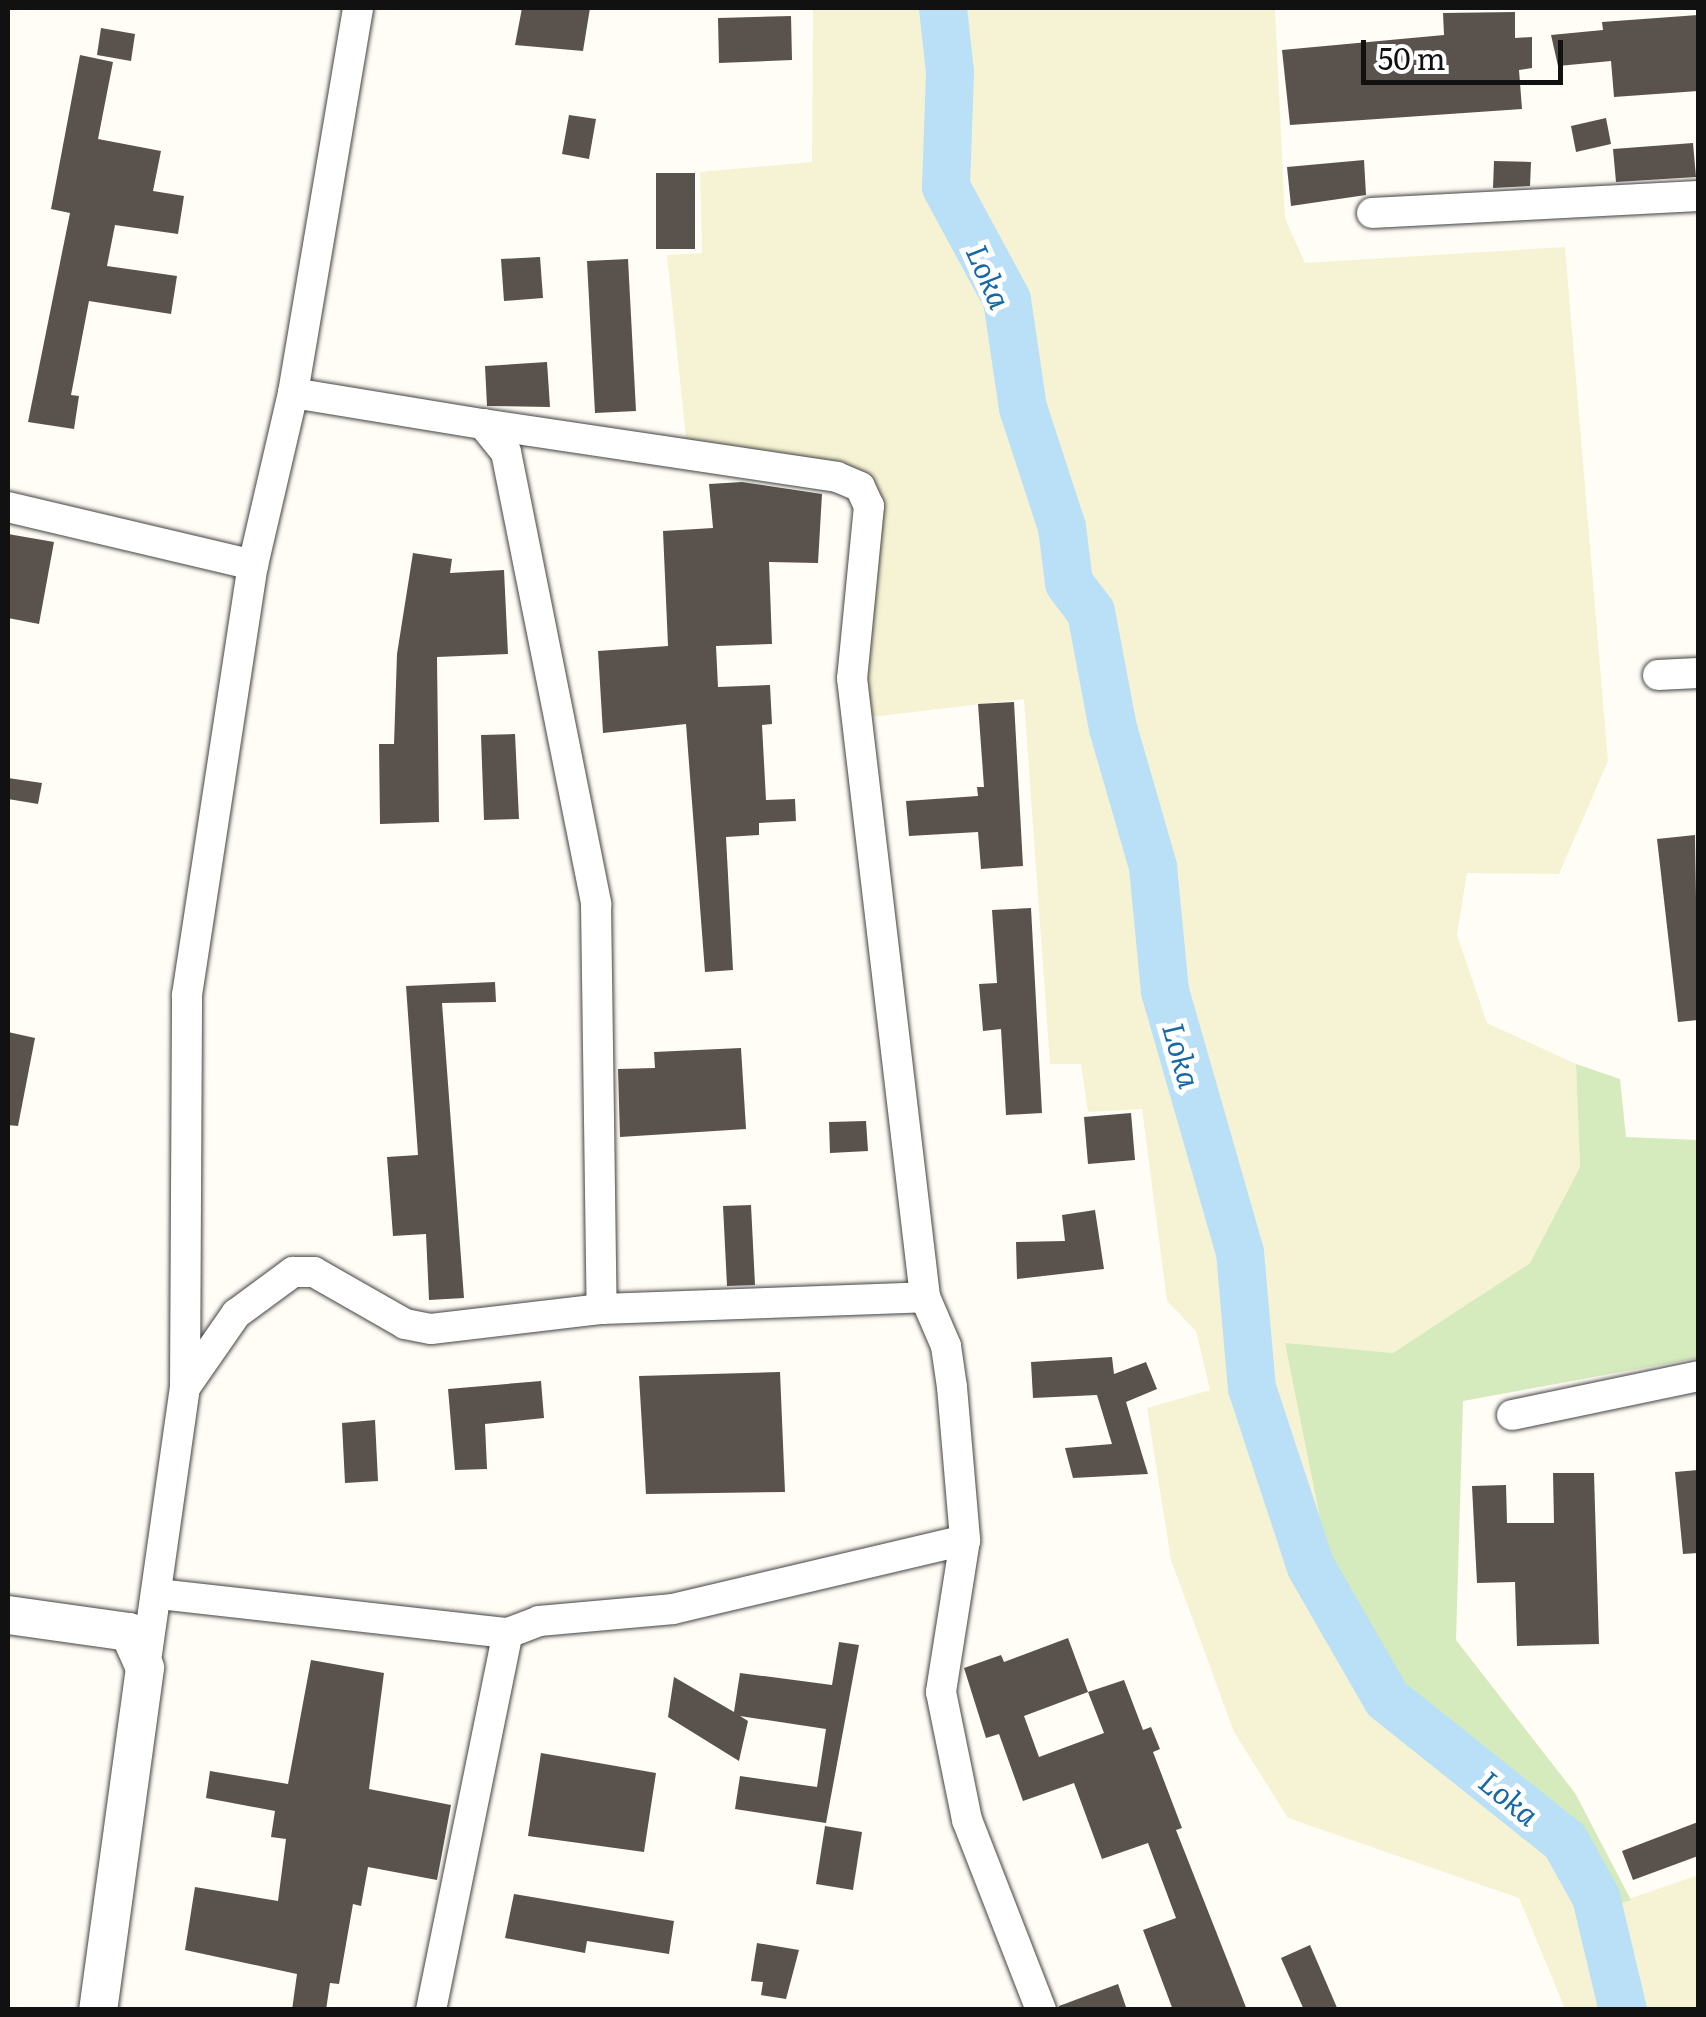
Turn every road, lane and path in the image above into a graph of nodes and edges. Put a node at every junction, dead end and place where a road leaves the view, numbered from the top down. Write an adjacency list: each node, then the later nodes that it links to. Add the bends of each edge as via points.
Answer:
1 (358, 8): 4 (street)
2 (1698, 196): 3 (street)
3 (1372, 213)
4 (294, 393): 5 (street); 7 (street)
5 (483, 424): 10 (street, via 837,477 860,487 869,506 868,534 852,678); 11 (street, via 506,452 528,540 596,904)
6 (8, 507): 7 (street)
7 (253, 565): 13 (street, via 187,995)
8 (1698, 673): 9 (street)
9 (1658, 676)
10 (925, 1297): 11 (street); 15 (street, via 946,1346)
11 (602, 1309): 13 (street, via 432,1328 406,1324 314,1272 292,1272 236,1314)
12 (1698, 1376): 14 (street)
13 (185, 1388): 16 (street)
14 (1512, 1414)
15 (965, 1540): 18 (street, via 673,1608 539,1621); 22 (street, via 941,1692 968,1820)
16 (158, 1594): 18 (street); 19 (street)
17 (8, 1615): 19 (street, via 130,1632)
18 (508, 1634): 21 (street)
19 (145, 1668): 20 (street)
20 (98, 2010)
21 (431, 2010)
22 (1041, 2010)

